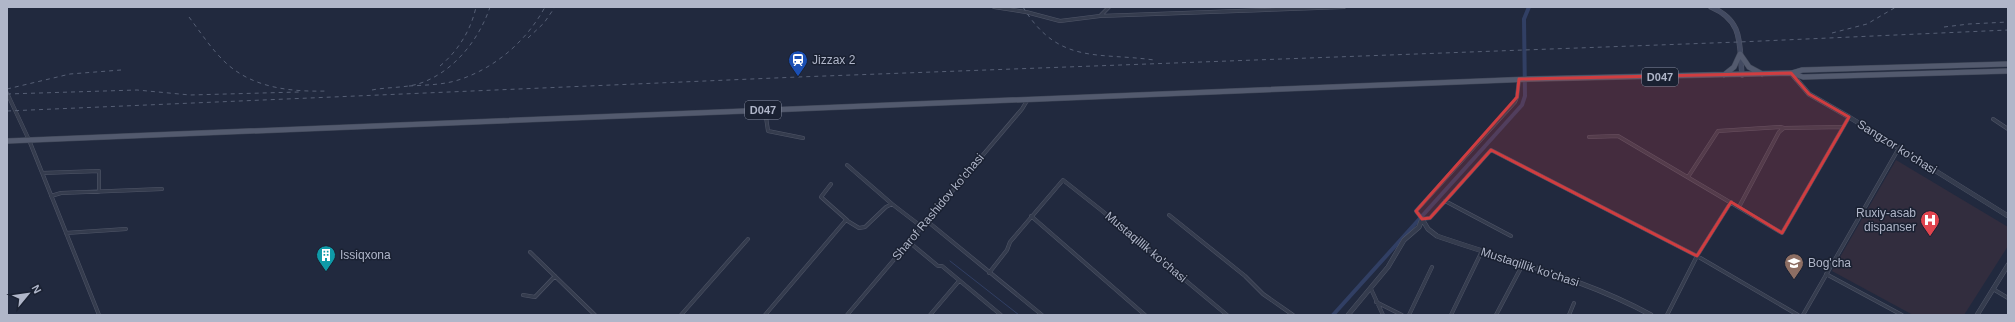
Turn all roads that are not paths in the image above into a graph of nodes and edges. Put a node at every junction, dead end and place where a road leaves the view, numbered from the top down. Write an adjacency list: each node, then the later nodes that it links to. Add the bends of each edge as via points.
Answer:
1 (994, 7): 6 (street, via 1060,21)
2 (1109, 7): 6 (street)
3 (1344, 7): 5 (street)
4 (1711, 7): 7 (main road, via 1725,14 1734,23 1738,32)
5 (1318, 8): 6 (street)
6 (1100, 16)
7 (1740, 54): 11 (main road, via 1749,67); 12 (main road); 13 (main road, via 1734,68)
8 (2008, 64): 10 (main road, D047, via 1802,70)
9 (2008, 71): 10 (main road, D047, via 1803,77)
10 (1791, 73): 11 (main road, D047); 18 (street, Sangzor ko'chasi, via 1809,94)
11 (1765, 74): 12 (main road, D047)
12 (1742, 75): 13 (main road, D047)
13 (1722, 76): 14 (main road, D047)
14 (1519, 79): 16 (main road, D047); 42 (street, Mustaqillik ko'chasi, via 1515,102 1416,211)
15 (7, 93): 25 (street)
16 (1028, 99): 17 (main road, D047); 44 (street, Sharof Rashidov ko'chasi)
17 (765, 110): 24 (street, via 768,131); 25 (main road, D047)
18 (1849, 117): 20 (street); 27 (street, Sangzor ko'chasi)
19 (1993, 119): 22 (street)
20 (1843, 127): 21 (street); 38 (street, via 1782,232)
21 (1784, 128): 30 (street, via 1718,131); 38 (street, via 1779,132)
22 (2008, 129)
23 (1589, 137): 30 (street, via 1618,136)
24 (802, 138)
25 (29, 140): 26 (main road, D047); 29 (street)
26 (7, 141)
27 (1899, 148): 41 (street, Sangzor ko'chasi); 58 (street)
28 (847, 165): 37 (street)
29 (42, 173): 33 (street, via 99,171); 34 (street)
30 (1688, 177): 36 (street)
31 (831, 184): 43 (street, via 821,197)
32 (162, 189): 33 (street)
33 (99, 192): 34 (street, via 61,193)
34 (51, 196): 47 (street)
35 (1446, 201): 42 (street, via 1430,218); 48 (street); 53 (street, via 1491,150)
36 (1731, 202): 38 (street); 53 (street)
37 (892, 204): 43 (street, via 865,227 859,228); 45 (street)
38 (1739, 207)
39 (1170, 215): 81 (street, via 1245,276 1263,294)
40 (1031, 216): 57 (street); 79 (street); 80 (street, Mustaqillik ko'chasi, via 1063,180)
41 (2008, 216)
42 (1422, 219): 51 (street, Mustaqillik ko'chasi, via 1428,229 1437,236); 61 (street, via 1419,227 1404,240)
43 (847, 220): 74 (street)
44 (927, 221): 45 (street, Sharof Rashidov ko'chasi); 57 (street)
45 (922, 227): 50 (street, Sharof Rashidov ko'chasi)
46 (126, 229): 47 (street)
47 (66, 233): 70 (street)
48 (1511, 236)
49 (748, 239): 73 (street)
50 (908, 242): 60 (street); 75 (street, Sharof Rashidov ko'chasi)
51 (1482, 251): 54 (street, Mustaqillik ko'chasi); 86 (street)
52 (530, 252): 59 (street)
53 (1697, 256): 69 (street); 90 (street)
54 (1523, 264): 68 (street, Mustaqillik ko'chasi, via 1619,299); 87 (street)
55 (2008, 265): 62 (street)
56 (1432, 267): 85 (street)
57 (989, 273): 78 (street)
58 (1826, 274): 91 (street); 92 (street)
59 (555, 276): 63 (street, via 535,297); 67 (street)
60 (959, 280): 76 (street); 77 (street)
61 (1371, 289): 65 (street); 82 (street)
62 (1993, 289): 64 (street); 93 (street)
63 (523, 295)
64 (2008, 298)
65 (1376, 302): 83 (street); 84 (street)
66 (1574, 303): 88 (street)
67 (592, 312): 71 (street); 72 (street)
68 (1642, 313): 89 (street, Mustaqillik ko'chasi)
69 (1796, 314)
70 (99, 315)
71 (589, 315)
72 (596, 315)
73 (681, 315)
74 (766, 315)
75 (847, 315)
76 (930, 315)
77 (1001, 315)
78 (1042, 315)
79 (1146, 315)
80 (1227, 315)
81 (1293, 315)
82 (1348, 315)
83 (1383, 315)
84 (1402, 315)
85 (1409, 315)
86 (1451, 315)
87 (1496, 315)
88 (1569, 315)
89 (1651, 315)
90 (1667, 315)
91 (1802, 315)
92 (1902, 315)
93 (1978, 315)

